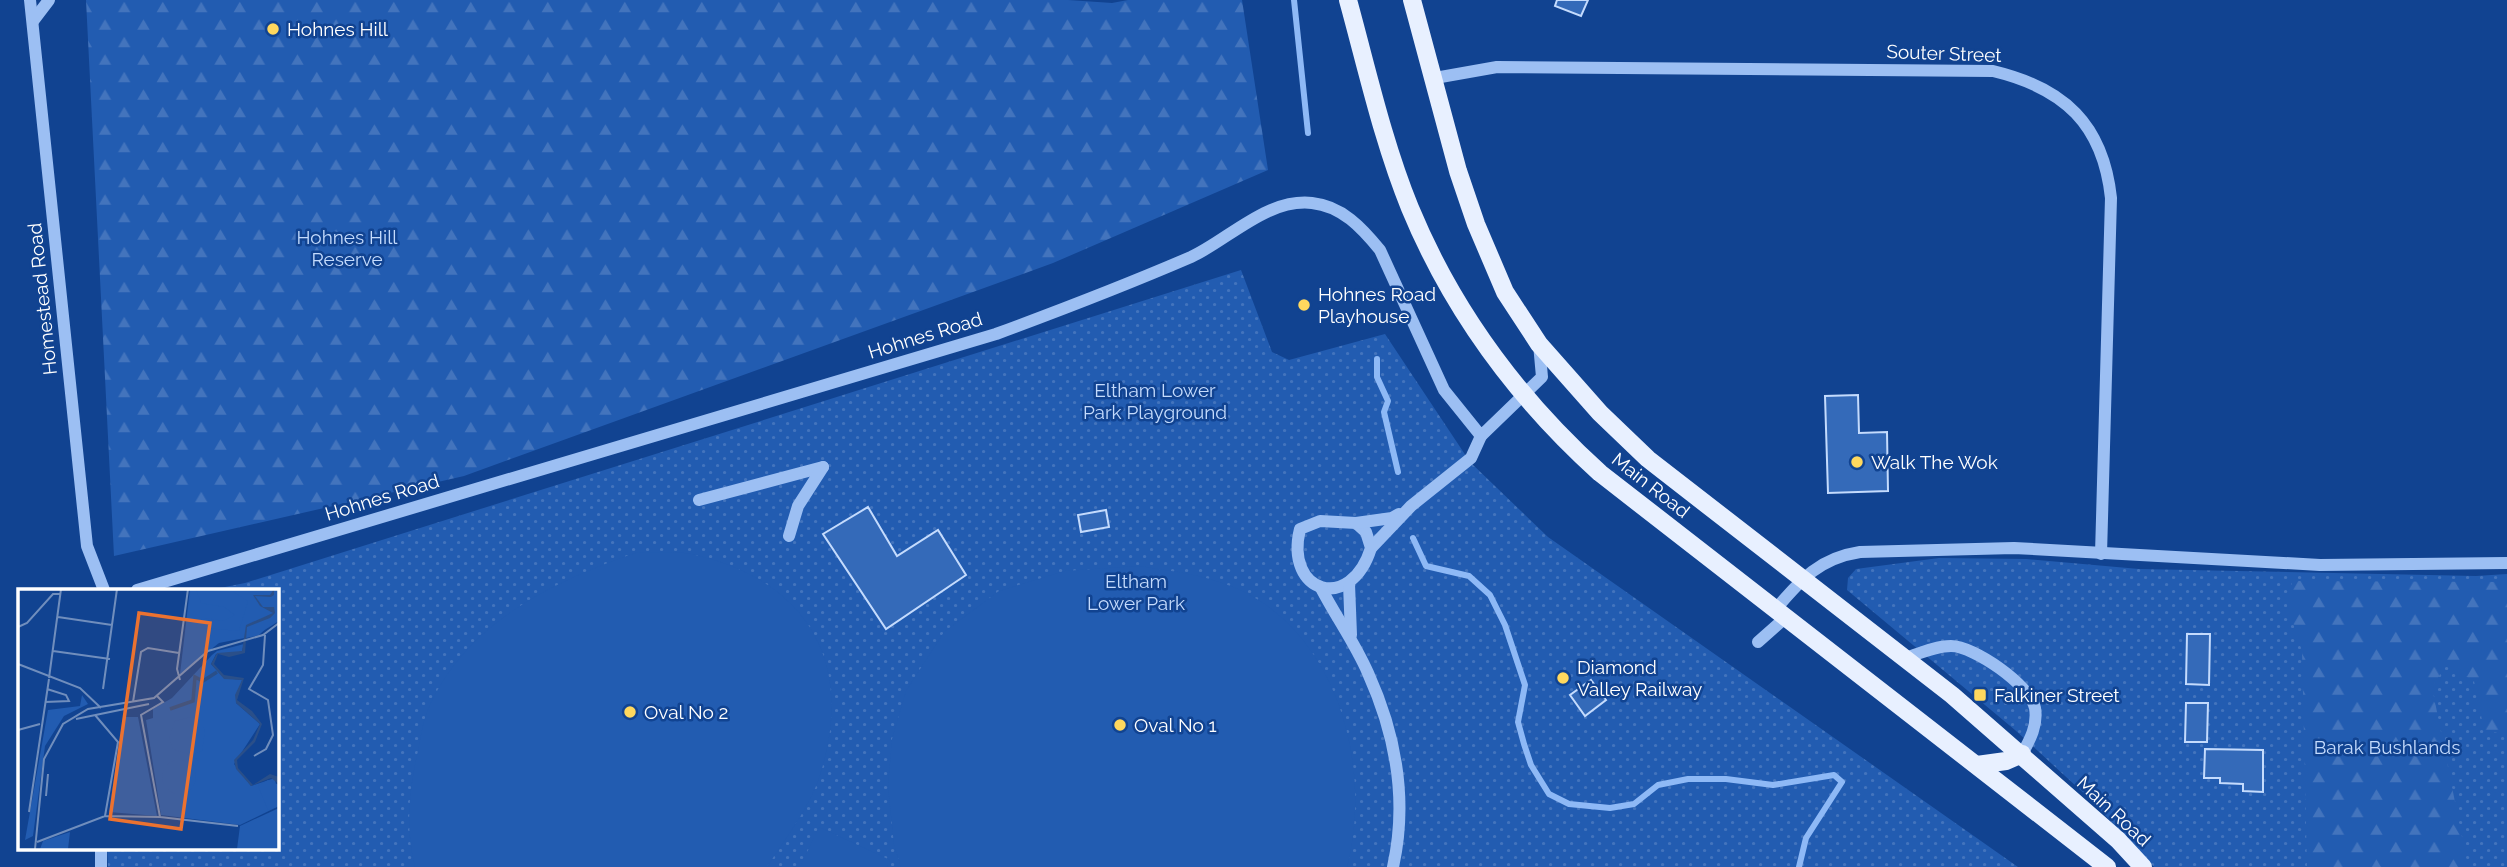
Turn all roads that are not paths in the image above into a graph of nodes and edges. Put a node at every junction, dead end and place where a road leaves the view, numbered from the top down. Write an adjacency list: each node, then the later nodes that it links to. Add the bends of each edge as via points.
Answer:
1 (30, 0): 5 (street, Homestead Road)
2 (48, 0): 5 (street)
3 (1348, 0): 8 (main road, Main Road, via 1395,166 1431,255 1481,343)
4 (1412, 0): 6 (main road, Main Road)
5 (33, 21): 20 (street, Homestead Road, via 87,546)
6 (1435, 78): 7 (main road, Main Road, via 1458,171 1480,235 1506,292); 15 (street, Souter Street, via 1497,67 1993,71 2047,89 2073,110 2094,136 2108,166 2111,198)
7 (1539, 344): 8 (street, via 1542,377); 17 (main road, Main Road, via 1648,459)
8 (1523, 396): 9 (street); 22 (main road, Main Road, via 1558,436 1600,473)
9 (1481, 436): 11 (street, via 1471,458); 21 (street, Hohnes Road, via 1444,390 1380,250 1347,216 1328,206 1301,203 1268,212 1195,255 996,334)
10 (699, 500): 13 (street, via 823,467 798,506)
11 (1411, 506): 12 (street, via 1392,518); 14 (street)
12 (1356, 523): 14 (street, via 1366,532); 19 (street, via 1320,522 1300,529 1295,548 1301,573)
13 (789, 536)
14 (1371, 548): 18 (street)
15 (2101, 554): 16 (street, via 2320,565); 17 (street, via 1986,548 1860,552 1824,562)
16 (2507, 564)
17 (1801, 580): 22 (street); 25 (main road, Main Road)
18 (1349, 584): 19 (street, via 1334,590); 24 (street)
19 (1321, 588): 24 (street)
20 (104, 589)
21 (140, 589)
22 (1781, 613): 23 (street); 27 (main road, Main Road)
23 (1758, 642)
24 (1352, 643): 28 (street, via 1384,713 1396,756 1400,810)
25 (1903, 659): 26 (main road, Main Road); 26 (street, via 1939,648 1965,648 2020,685 2034,706 2035,717)
26 (2022, 754): 27 (main road); 30 (main road, Main Road)
27 (1976, 765): 29 (main road, Main Road)
28 (1393, 867)
29 (2107, 867)
30 (2143, 867)

